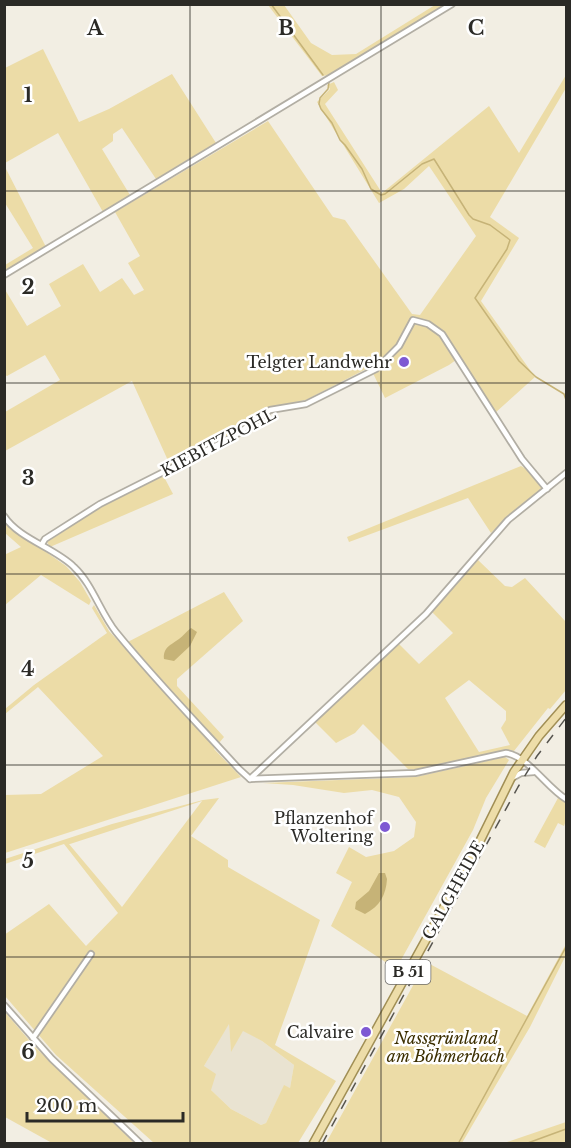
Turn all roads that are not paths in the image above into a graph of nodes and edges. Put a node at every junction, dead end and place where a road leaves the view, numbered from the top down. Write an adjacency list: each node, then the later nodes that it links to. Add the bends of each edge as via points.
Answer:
1 (452, 4): 2 (street)
2 (4, 275)
3 (567, 473): 4 (street)
4 (547, 489): 6 (street, KIEBITZPOHL, via 522,459 442,334 413,320 399,346 376,369 306,404 270,410 233,437 100,504); 11 (street, via 508,520 426,614)
5 (4, 516): 6 (street, via 15,528)
6 (42, 544): 11 (street, via 85,579 114,630)
7 (567, 705): 8 (main road, B 51)
8 (522, 760): 9 (street); 10 (main road, GALGHEIDE / B 51); 11 (street, via 506,753 415,773)
9 (534, 772): 10 (street); 12 (street)
10 (511, 778): 17 (main road, GALGHEIDE / B 51, via 475,851)
11 (250, 779)
12 (567, 799)
13 (91, 954): 15 (street)
14 (4, 1005): 15 (street)
15 (33, 1038): 16 (street)
16 (141, 1143)
17 (313, 1143)

